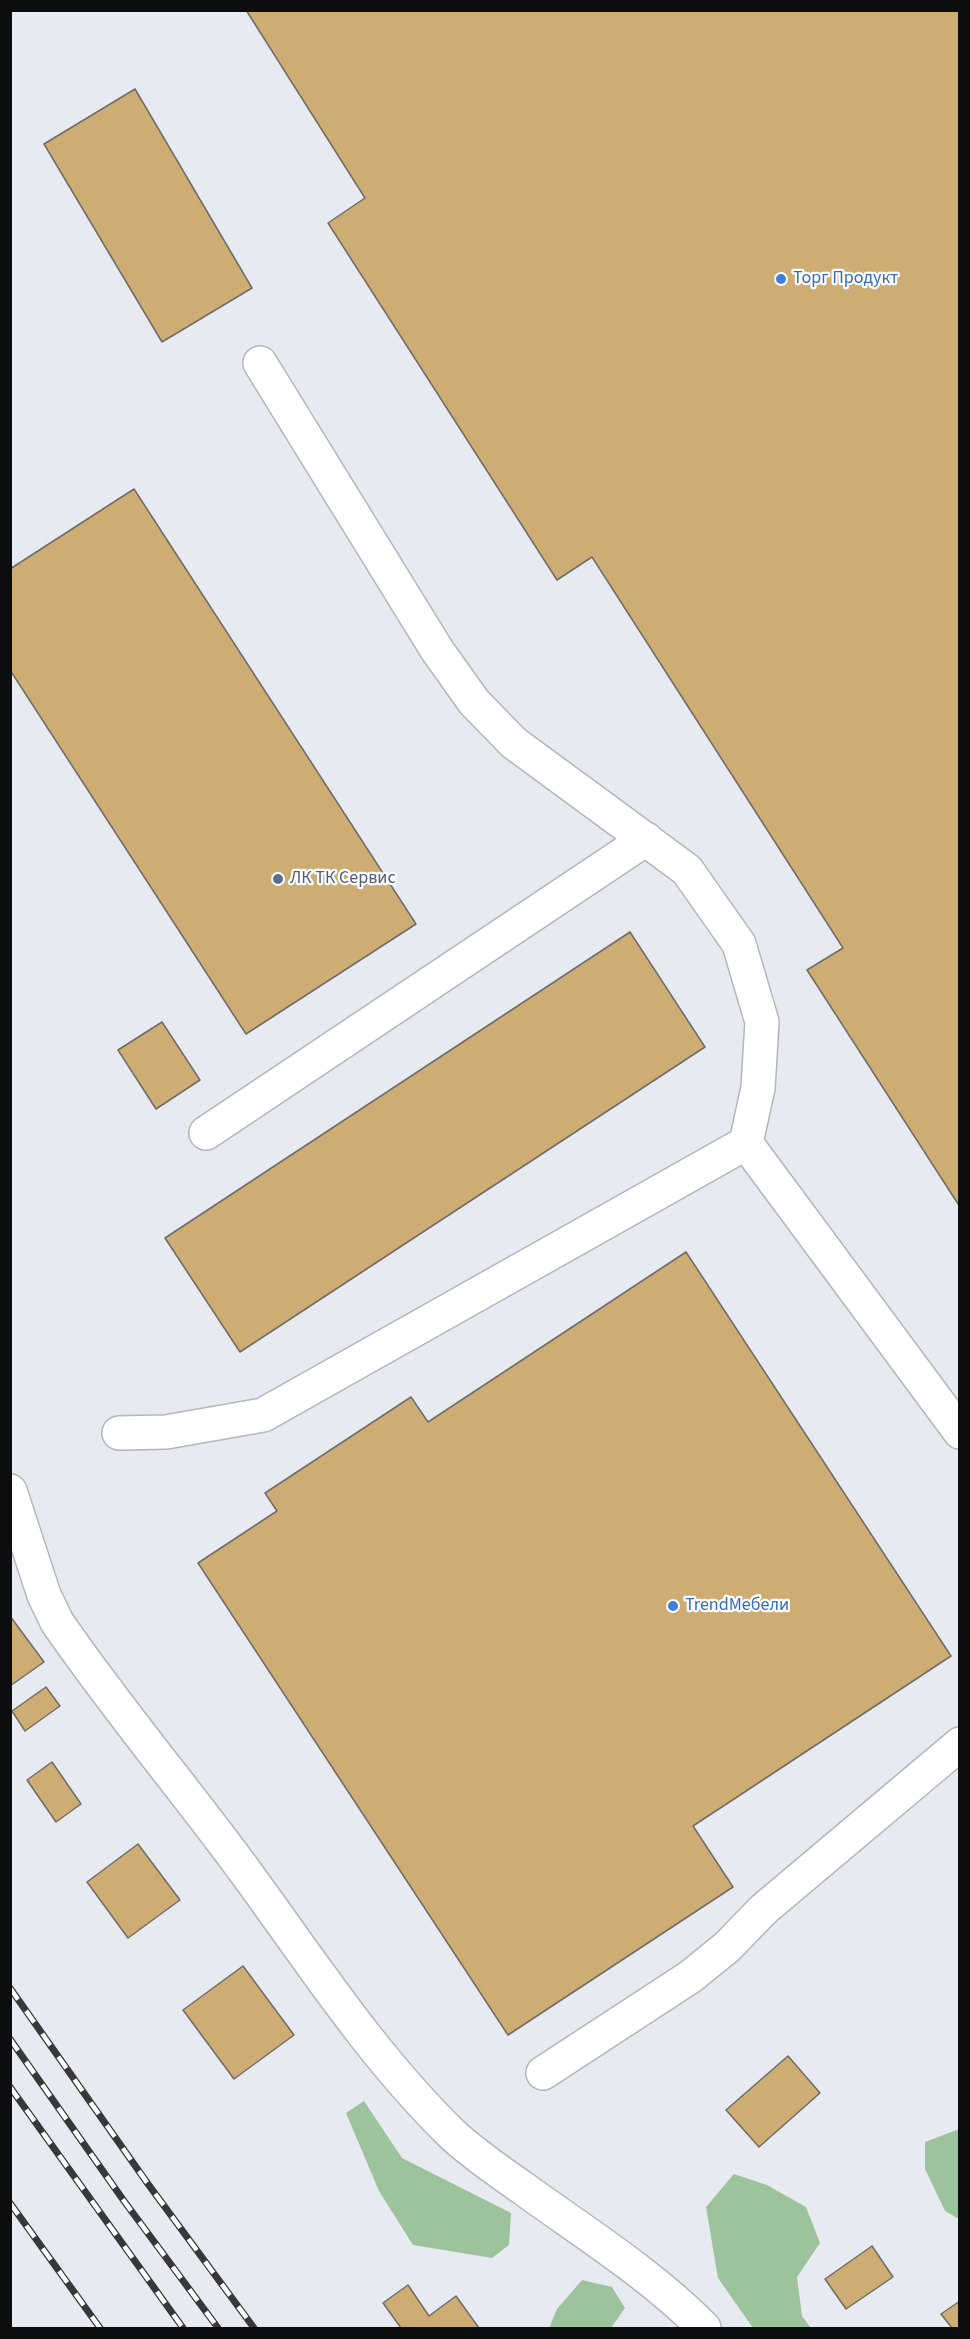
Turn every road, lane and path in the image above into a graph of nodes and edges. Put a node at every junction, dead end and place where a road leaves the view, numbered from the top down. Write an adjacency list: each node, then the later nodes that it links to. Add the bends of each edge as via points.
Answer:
1 (260, 363): 2 (lane, via 437,650 474,702 514,742)
2 (646, 839): 3 (lane); 4 (lane, via 687,870 739,944 762,1022 758,1088)
3 (206, 1133)
4 (746, 1143): 5 (lane); 6 (lane, via 262,1415 166,1432)
5 (960, 1432)
6 (119, 1433)
7 (10, 1491): 10 (lane, via 44,1595 57,1622 244,1869 334,1996 394,2069 475,2155 606,2248)
8 (960, 1744): 9 (lane, via 764,1909 690,1977)
9 (543, 2073)
10 (704, 2328)

